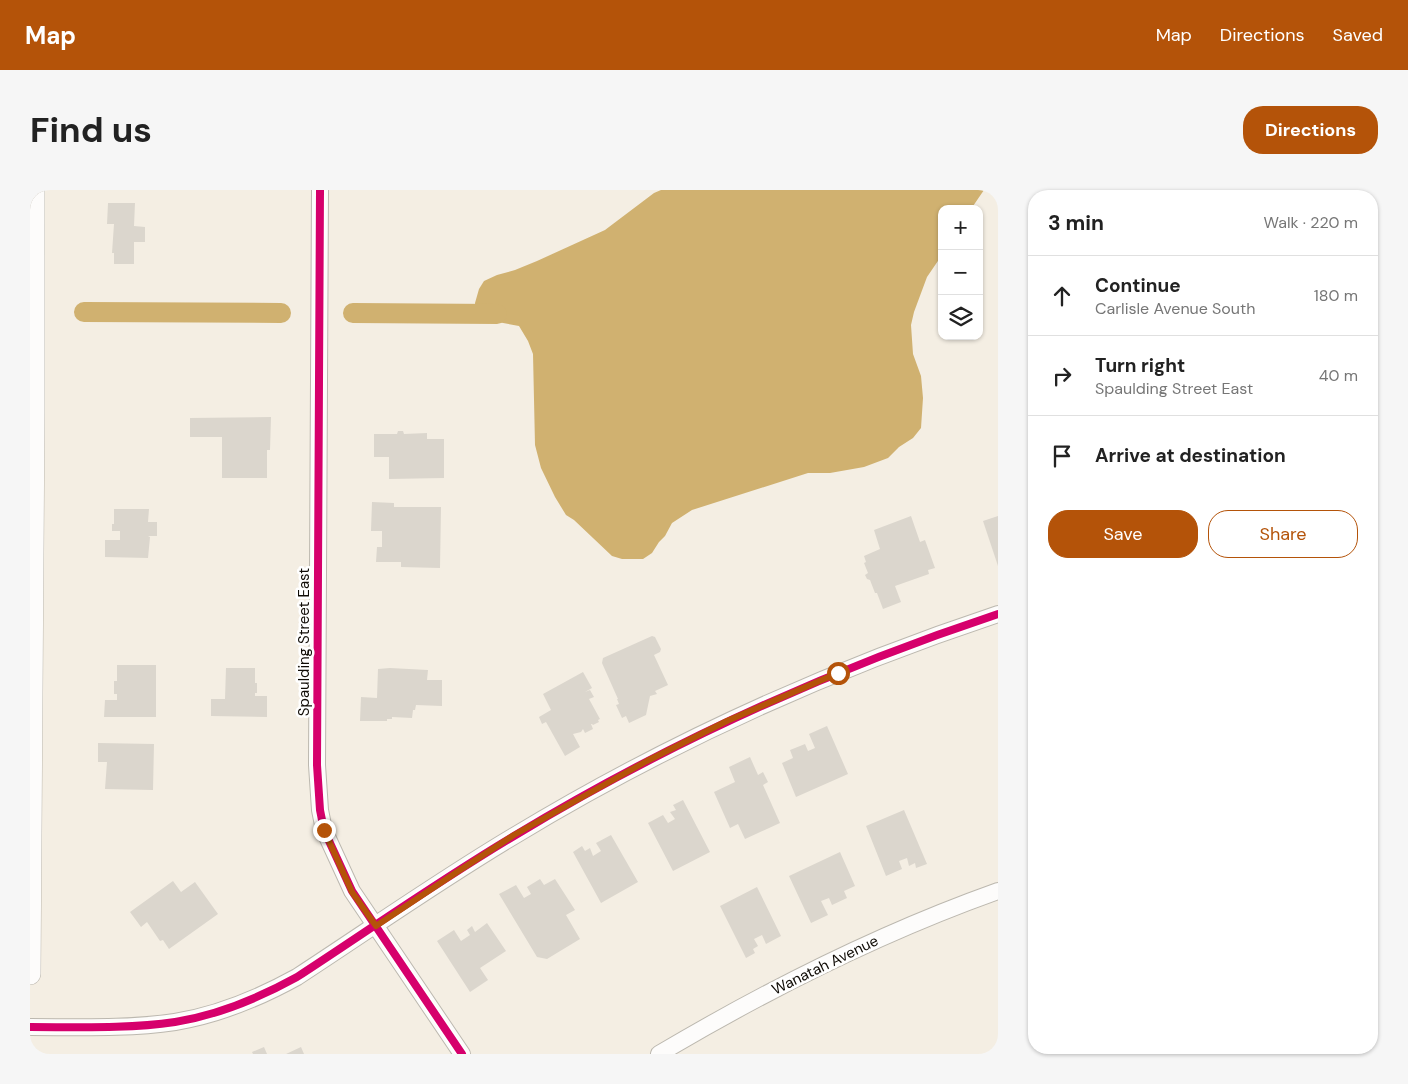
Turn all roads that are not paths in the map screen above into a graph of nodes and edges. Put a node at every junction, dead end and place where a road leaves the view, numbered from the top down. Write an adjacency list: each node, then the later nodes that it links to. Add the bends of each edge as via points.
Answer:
1 (34, 190): 6 (street)
2 (320, 190): 5 (street, Spaulding Street East, via 317,765 320,810 324,830 352,892)
3 (998, 614): 5 (street, via 838,673 727,721 647,761 514,835)
4 (998, 891): 9 (street, Wanatah Avenue, via 893,933 790,981)
5 (376, 926): 7 (street, via 276,989 232,1007 176,1022 147,1025); 8 (street, Spaulding Street East)
6 (30, 974)
7 (30, 1027)
8 (462, 1054)
9 (659, 1054)

